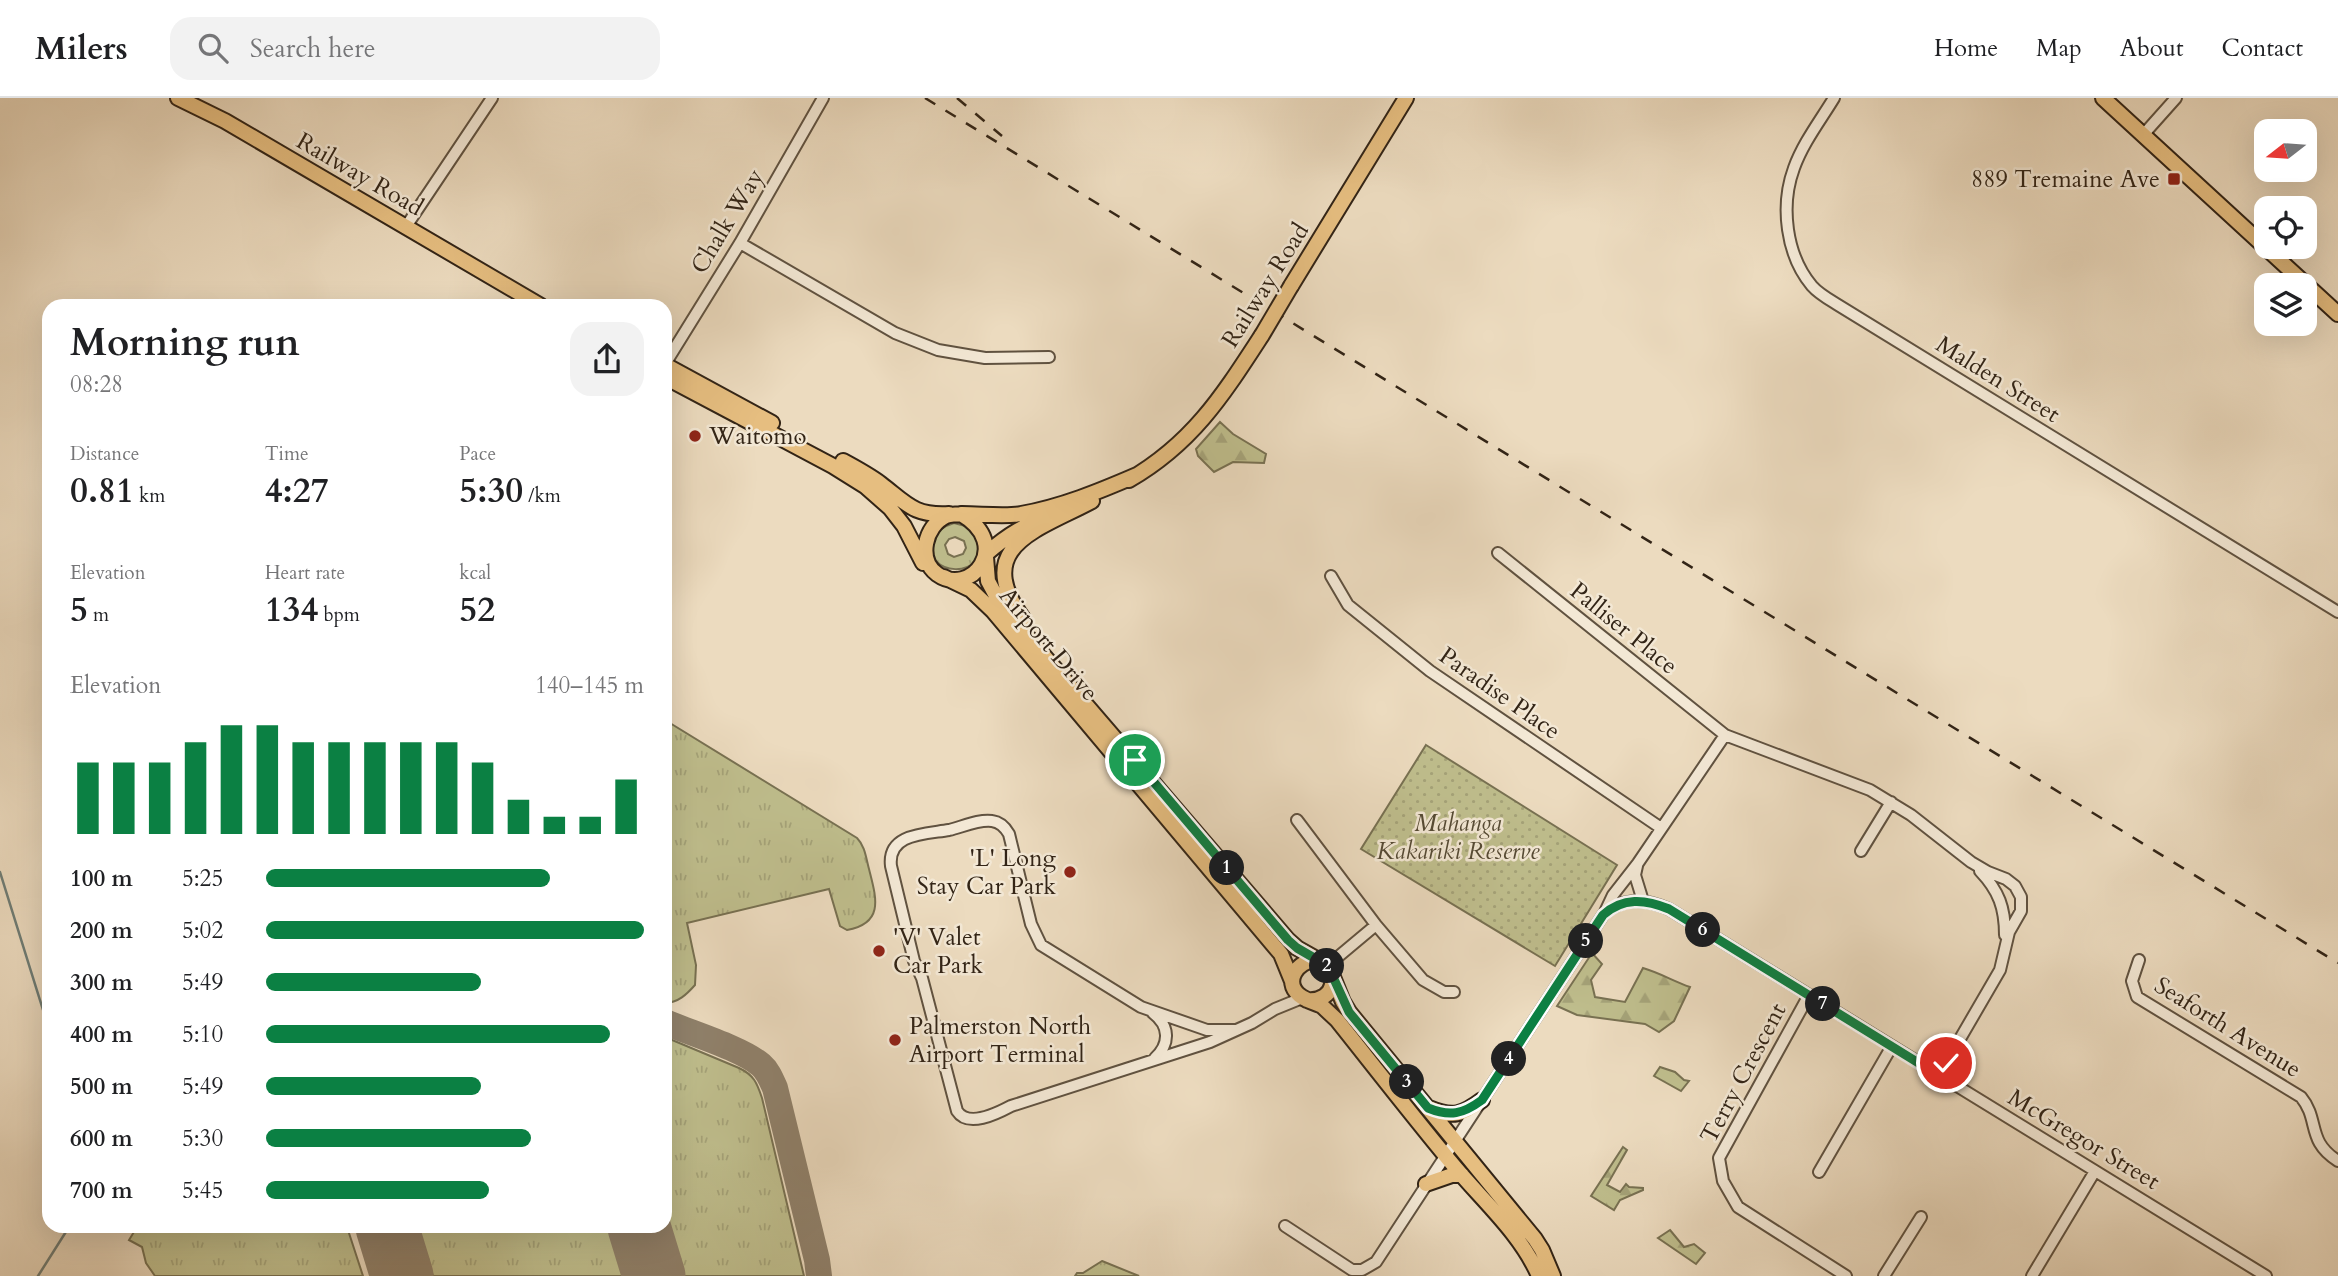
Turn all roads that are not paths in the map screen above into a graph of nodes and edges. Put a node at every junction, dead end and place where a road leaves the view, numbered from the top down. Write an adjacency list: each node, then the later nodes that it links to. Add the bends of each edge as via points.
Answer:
1 (178, 98): 9 (main road, Railway Road)
2 (492, 98): 9 (street)
3 (823, 98): 10 (street, Chalk Way)
4 (1834, 98): 28 (street, Malden Street, via 1793,170 1786,199 1788,233 1813,288)
5 (2103, 98): 8 (main road)
6 (2176, 98): 8 (street)
7 (1400, 101): 21 (main road, Railway Road, bridge, via 1262,335 1211,411 1174,449)
8 (2143, 135): 14 (main road)
9 (405, 228): 11 (main road, Railway Road)
10 (740, 243): 15 (street, Chalk Way); 16 (street, via 895,333 938,350 985,358)
11 (517, 292): 12 (main road, Railway Road); 13 (main road, Railway Road)
12 (529, 299)
13 (533, 299)
14 (2338, 314)
15 (672, 353)
16 (1049, 356)
17 (672, 368): 23 (main road, Railway Road, via 869,476 913,509)
18 (672, 381): 20 (main road)
19 (672, 390): 20 (main road, via 681,390)
20 (770, 433): 26 (main road, via 873,492 904,526 924,564)
21 (1137, 475): 22 (main road, Railway Road); 23 (main road, Railway Road, via 1020,514)
22 (1103, 495): 25 (main road, Railway Road, via 1022,527); 29 (main road, via 1020,538 1005,570 1015,608)
23 (958, 514): 25 (main road, via 982,531); 26 (main road, via 944,517 927,539 926,559)
24 (1498, 553): 30 (street, Palliser Place)
25 (986, 556): 26 (main road, via 973,574 954,579); 29 (main road, Airport Drive, via 988,581 996,599)
26 (941, 576): 43 (main road, Airport Drive, via 971,590 993,611 1281,954)
27 (1331, 576): 33 (street, Paradise Place, via 1348,605 1430,671)
28 (2338, 612)
29 (1076, 691): 42 (main road, Airport Drive, via 1288,940)
30 (1725, 735): 31 (street, Palliser Place); 33 (street)
31 (1891, 802): 34 (street); 35 (street, Palliser Place)
32 (1297, 820): 39 (street)
33 (1661, 828): 36 (street)
34 (1861, 851)
35 (1971, 862): 40 (street, via 1997,891 2005,917); 40 (street, via 2006,878 2019,891 2021,911)
36 (1638, 863): 37 (street, via 1635,875); 38 (street)
37 (1643, 901): 38 (street, via 1623,902); 45 (street, McGregor Street, via 1669,909)
38 (1603, 915): 51 (street)
39 (1376, 925): 42 (street); 44 (street, via 1423,980 1444,992)
40 (2005, 945): 50 (street, via 1994,981)
41 (2139, 960): 55 (street, Seaforth Avenue, via 2132,981 2137,997 2301,1097 2318,1141)
42 (1327, 967): 43 (main road, via 1315,960 1302,963 1297,968); 43 (main road, via 1332,985 1326,996 1320,999); 52 (main road, via 1349,1012)
43 (1299, 991): 47 (street); 54 (main road, via 1330,1012)
44 (1454, 992)
45 (1809, 995): 48 (street, McGregor Street); 64 (street, Terry Crescent, via 1719,1158 1723,1181 1738,1207)
46 (1141, 1007): 47 (street, via 1207,1030); 49 (street, via 1157,1016 1166,1029 1165,1043); 49 (street, via 1041,946 1031,924 1009,834 1001,824 986,821 933,831 905,839 894,848 891,866 914,961 960,1116 971,1119 998,1113)
47 (1235, 1030): 49 (street)
48 (1892, 1046): 50 (street, McGregor Street); 57 (street)
49 (1154, 1059)
50 (1938, 1075): 56 (street, McGregor Street)
51 (1482, 1100): 52 (main road, via 1452,1115); 53 (street)
52 (1428, 1108): 53 (main road)
53 (1456, 1143): 54 (street); 63 (main road, via 1535,1239)
54 (1446, 1155): 58 (main road); 59 (street)
55 (2338, 1161)
56 (2095, 1171): 66 (street); 67 (street, McGregor Street)
57 (1819, 1172)
58 (1462, 1175): 59 (main road); 62 (main road, via 1525,1250)
59 (1426, 1184): 61 (street, via 1376,1262 1362,1270 1352,1270)
60 (1921, 1217): 65 (street)
61 (1285, 1226)
62 (1539, 1276)
63 (1553, 1276)
64 (1846, 1276)
65 (1884, 1276)
66 (2032, 1276)
67 (2266, 1276)

